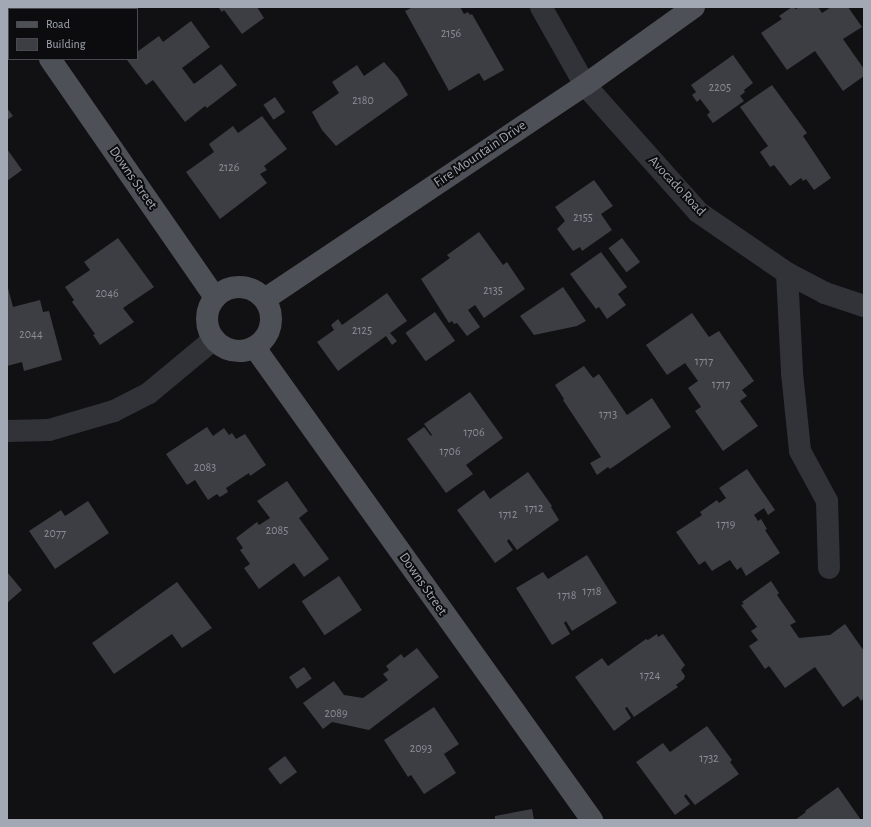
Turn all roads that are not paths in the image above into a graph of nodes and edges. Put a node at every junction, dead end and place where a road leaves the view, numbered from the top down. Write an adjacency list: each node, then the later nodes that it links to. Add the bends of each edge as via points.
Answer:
1 (541, 7): 4 (street, Avocado Road)
2 (694, 7): 4 (main road, Fire Mountain Drive)
3 (51, 60): 6 (main road, Downs Street)
4 (585, 85): 5 (street, Avocado Road, via 698,212); 7 (main road, Fire Mountain Drive)
5 (787, 273): 8 (street, Avocado Road, via 825,292); 12 (street, via 792,373 800,451 827,501)
6 (215, 297): 7 (main road, via 235,286 251,289); 9 (main road, via 209,306 207,318 208,329)
7 (265, 298): 10 (main road, via 272,320 270,331)
8 (864, 306)
9 (214, 339): 10 (main road, via 222,346 233,350); 11 (street, via 150,393 114,411 49,430)
10 (255, 348): 13 (main road, Downs Street)
11 (7, 431)
12 (829, 568)
13 (592, 820)

